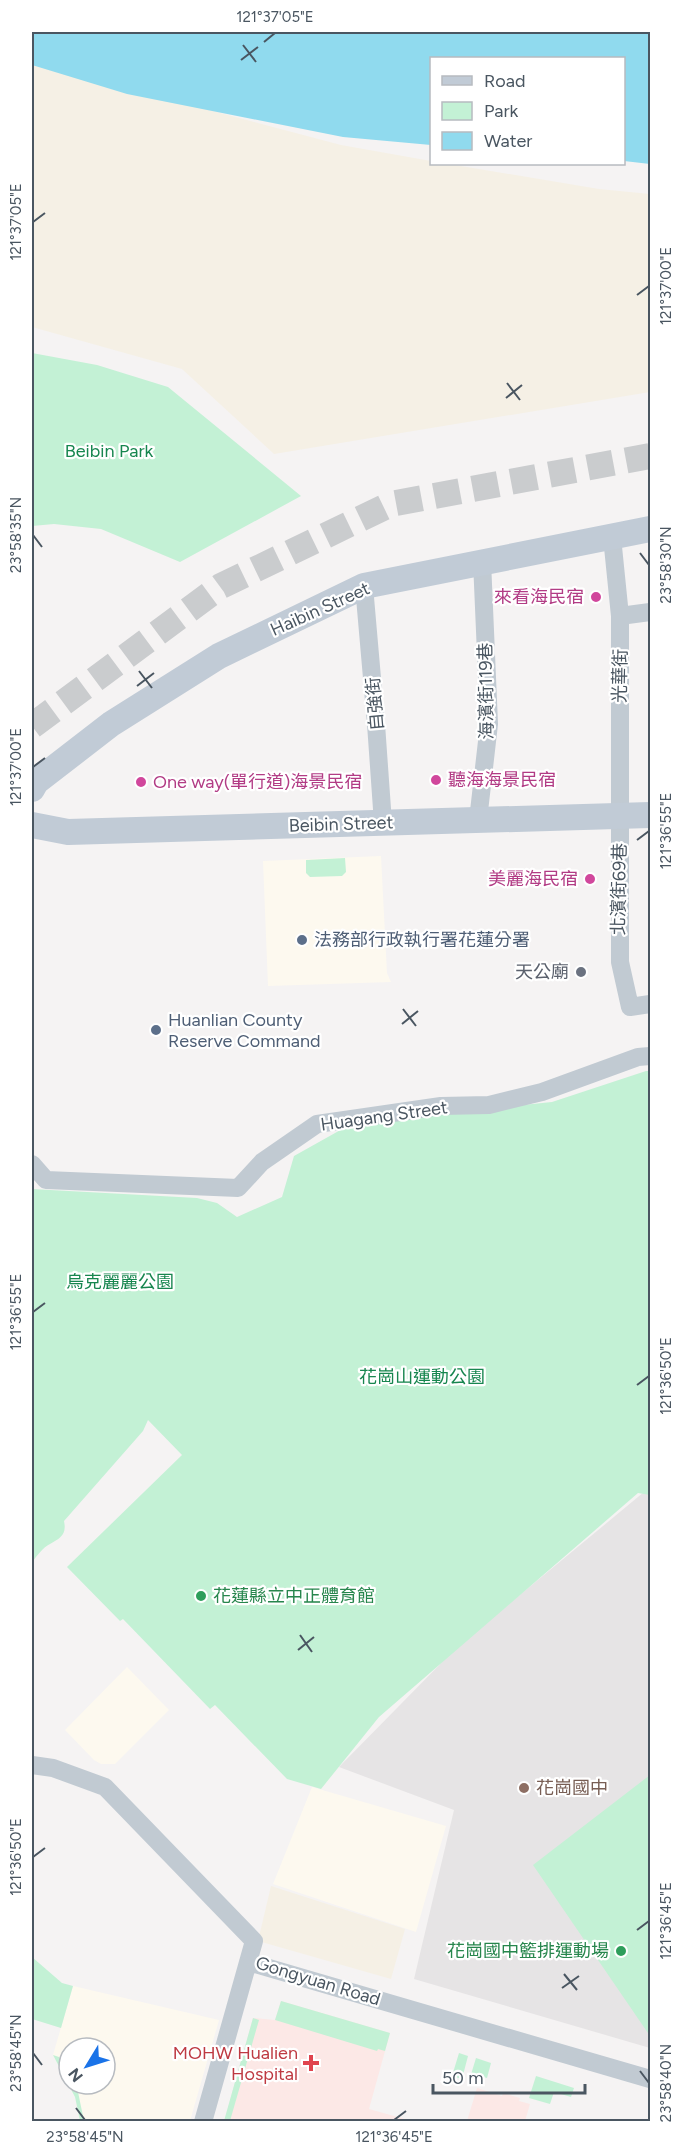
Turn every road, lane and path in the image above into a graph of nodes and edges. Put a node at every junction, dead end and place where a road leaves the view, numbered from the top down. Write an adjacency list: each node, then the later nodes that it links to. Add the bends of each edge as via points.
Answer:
1 (651, 529): 2 (main road, Haibin Street)
2 (612, 537): 3 (main road, Haibin Street); 6 (street, 光華街)
3 (482, 561): 4 (main road, Haibin Street); 10 (street, 海濱街119巷, via 489,724)
4 (364, 586): 7 (main road, Haibin Street, via 219,656 111,724); 11 (street, 自強街)
5 (651, 612): 6 (street)
6 (620, 616): 9 (street, 光華街)
7 (32, 789)
8 (651, 815): 9 (main road, Beibin Street)
9 (620, 816): 10 (main road, Beibin Street); 13 (street, 北濱街69巷, via 620,962 630,1006)
10 (478, 820): 11 (main road, Beibin Street)
11 (383, 823): 12 (main road, Beibin Street, via 68,832)
12 (32, 825)
13 (651, 1004)
14 (651, 1056): 15 (street, Huagang Street, via 489,1105 441,1106 317,1124 262,1162 238,1188 46,1180)
15 (32, 1164)
16 (32, 1765): 17 (street, Gongyuan Road, via 53,1768 105,1787 254,1941)
17 (248, 1962): 18 (street, Gongyuan Road); 19 (street)
18 (651, 2079)
19 (203, 2121)

